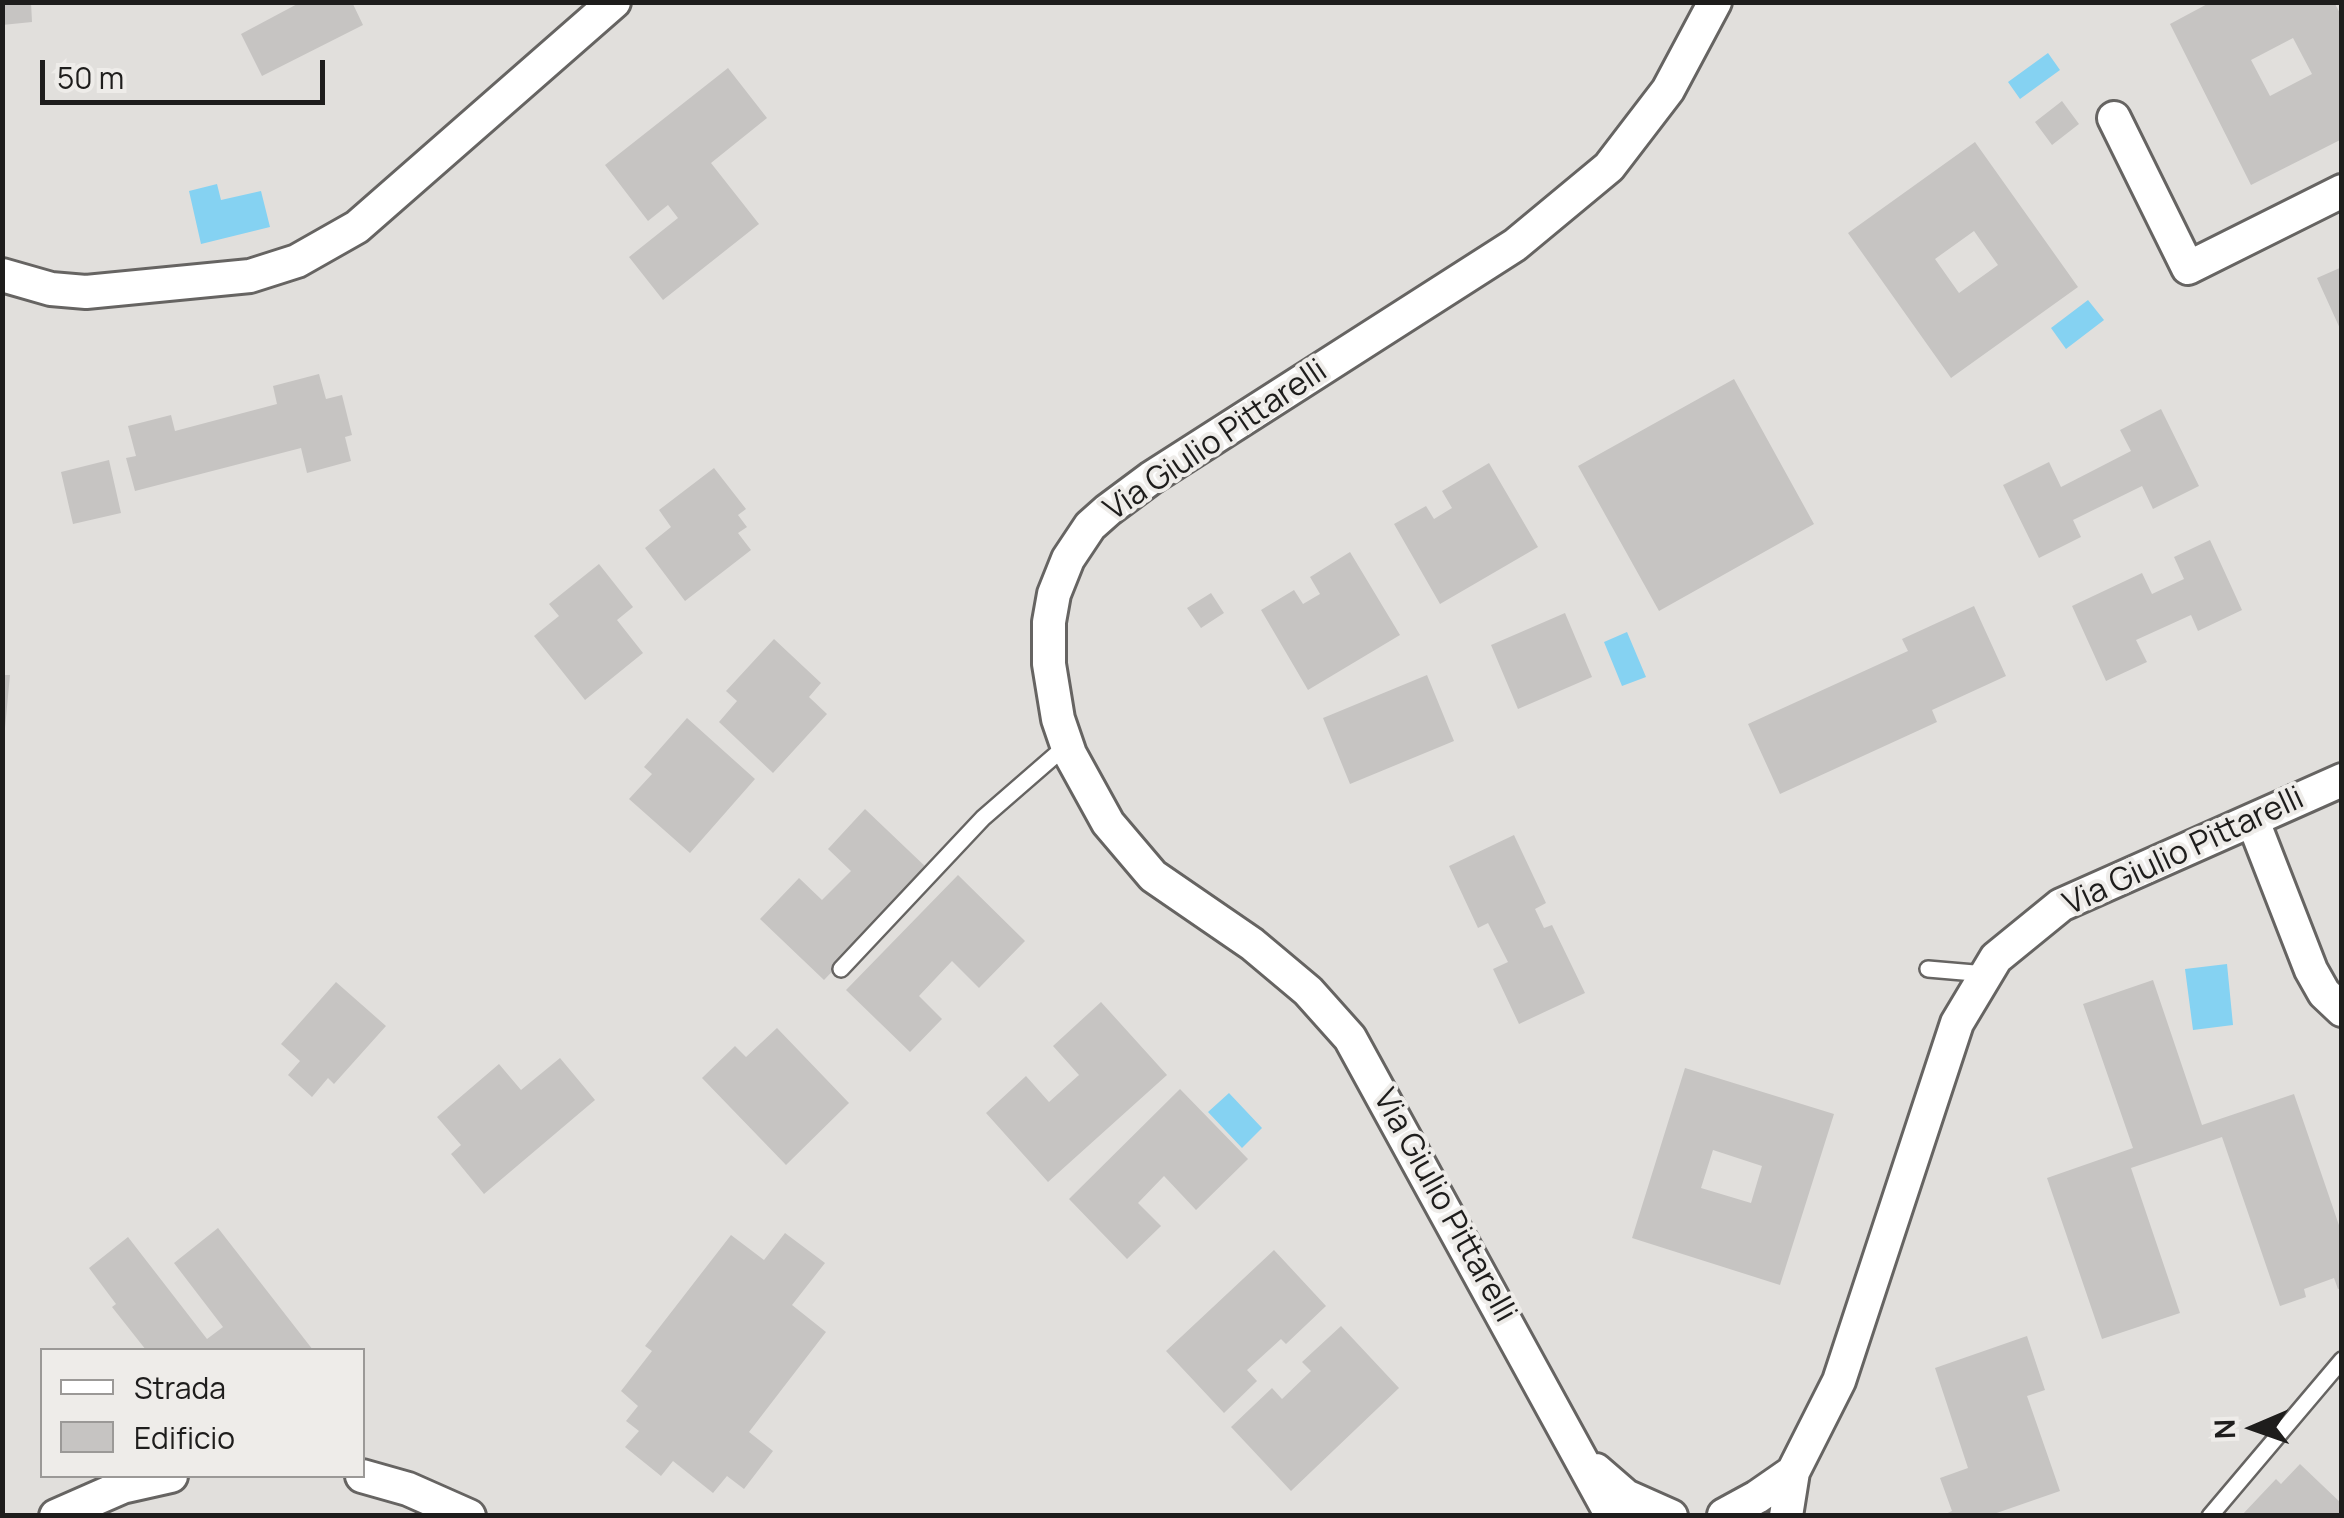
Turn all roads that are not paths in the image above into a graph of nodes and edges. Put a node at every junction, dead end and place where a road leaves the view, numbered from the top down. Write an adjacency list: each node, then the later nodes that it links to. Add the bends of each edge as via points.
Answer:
1 (614, 2): 5 (street, via 357,227 312,254 250,276 86,292)
2 (1715, 2): 6 (street, Via Giulio Pittarelli, via 1661,100 1577,196 1515,245 1151,478 1090,526 1063,570 1049,622 1051,684)
3 (2114, 118): 4 (street, via 2188,268)
4 (2342, 191)
5 (2, 275)
6 (1068, 746): 9 (lane, via 983,818); 14 (street, Via Giulio Pittarelli, via 1099,809 1142,864 1301,984 1350,1038)
7 (2342, 780): 8 (street, Via Giulio Pittarelli)
8 (2253, 821): 11 (street, Via Giulio Pittarelli, via 2060,905); 12 (street, via 2311,970)
9 (841, 969)
10 (1928, 969): 11 (lane)
11 (1986, 974): 15 (street, Via Giulio Pittarelli, via 1957,1023 1839,1381)
12 (2342, 1010)
13 (2342, 1360): 24 (lane)
14 (1582, 1457): 21 (street, Via Giulio Pittarelli); 22 (street, Via Giulio Pittarelli, via 1626,1496)
15 (1793, 1472): 18 (street, Via Giulio Pittarelli); 23 (street, Via Giulio Pittarelli)
16 (365, 1477): 20 (street)
17 (162, 1478): 19 (street, via 122,1487)
18 (1722, 1515)
19 (56, 1516)
20 (469, 1516)
21 (1612, 1516)
22 (1670, 1516)
23 (1786, 1516)
24 (2210, 1516)

